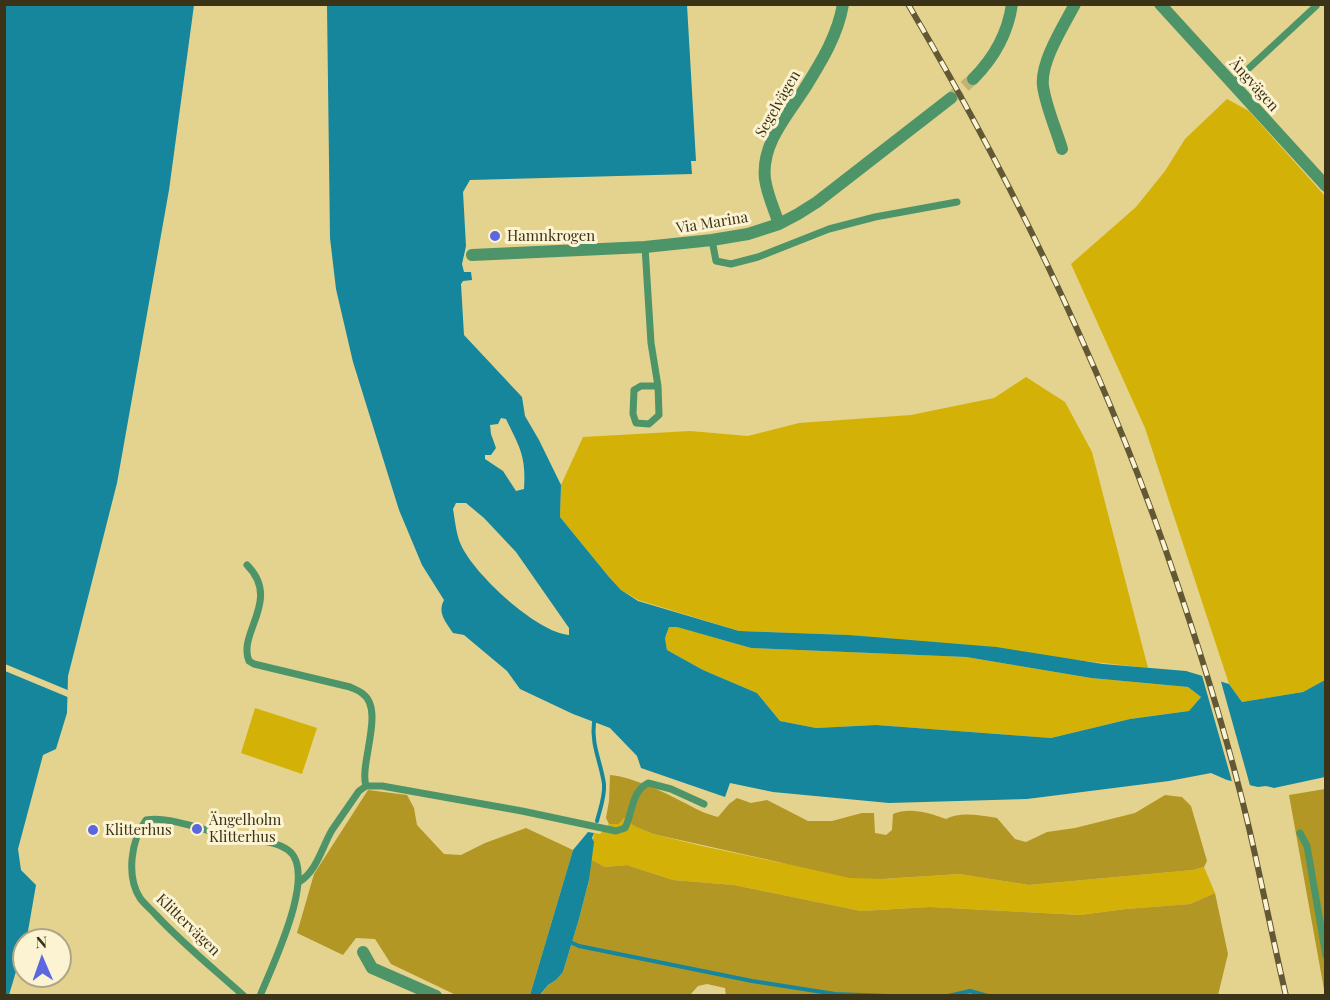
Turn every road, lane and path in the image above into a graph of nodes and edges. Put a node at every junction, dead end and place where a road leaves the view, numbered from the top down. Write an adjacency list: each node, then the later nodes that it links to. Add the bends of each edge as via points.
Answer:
1 (843, 4): 12 (street, Segelvägen, via 830,45 772,139 766,158 765,178)
2 (1012, 4): 6 (street, via 1010,20 997,48)
3 (1075, 4): 9 (street, via 1043,74)
4 (1160, 4): 7 (street, Ängvägen)
5 (1316, 6): 7 (lane)
6 (973, 79)
7 (1233, 83): 10 (street, Ängvägen)
8 (951, 98): 12 (street, Via Marina, via 817,202)
9 (1062, 149)
10 (1326, 186)
11 (957, 202): 13 (lane, via 829,229 731,264 716,261)
12 (779, 224): 13 (street, Via Marina)
13 (712, 240): 14 (street, Via Marina)
14 (645, 247): 15 (street, Via Marina); 16 (lane)
15 (472, 255)
16 (658, 386): 16 (lane, via 659,415 649,424 636,423 634,390)
17 (247, 565): 18 (lane, via 257,579 261,599 246,650 249,660 350,687 369,700)
18 (366, 786): 19 (lane, via 522,811 616,831 625,828 639,788 648,783); 21 (lane)
19 (704, 804)
20 (1300, 833): 23 (lane, via 1307,846)
21 (299, 882): 24 (lane, Klittervägen, via 290,851 276,844 247,842 158,819 146,820 139,830 131,865 140,898); 25 (lane, via 295,906)
22 (363, 952): 26 (street, via 372,968)
23 (1326, 956)
24 (244, 996)
25 (260, 996)
26 (436, 996)

